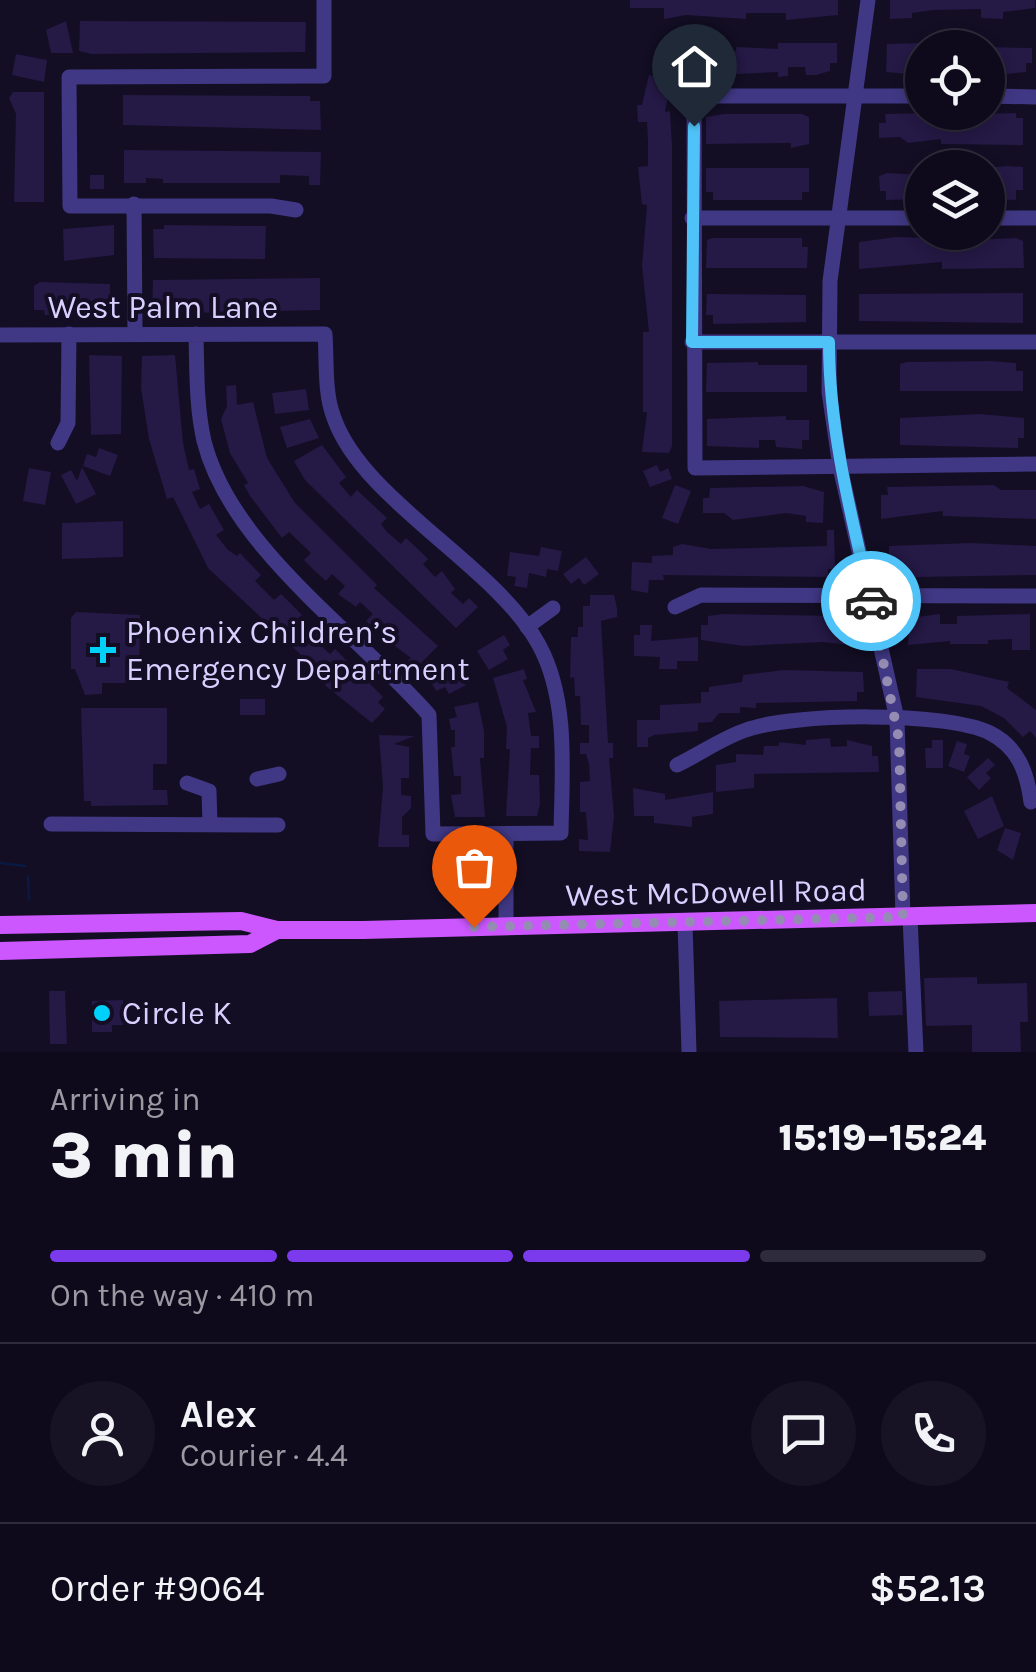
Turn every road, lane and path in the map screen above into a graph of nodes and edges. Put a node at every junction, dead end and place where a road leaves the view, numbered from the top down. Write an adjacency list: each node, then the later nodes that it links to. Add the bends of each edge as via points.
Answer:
1 (324, 0): 7 (street, via 324,76 69,77 70,206)
2 (868, 0): 3 (street)
3 (856, 96): 4 (street); 9 (street, via 694,96); 10 (street)
4 (905, 96)
5 (1005, 96): 6 (street)
6 (1036, 96)
7 (134, 204): 8 (street); 15 (street)
8 (296, 210)
9 (692, 218): 10 (street); 18 (street)
10 (839, 218): 11 (street); 19 (street)
11 (905, 218)
12 (1005, 218): 13 (street)
13 (1036, 218)
14 (70, 334): 15 (street, West Palm Lane); 17 (street, West Palm Lane); 21 (street, via 68,422)
15 (134, 334): 16 (street, West Palm Lane)
16 (196, 334): 28 (street, West Palm Lane, via 325,334 334,419 351,449); 38 (street, via 204,442 220,480 258,542 429,715 434,834)
17 (0, 335)
18 (692, 342): 19 (street); 23 (street, via 694,468)
19 (829, 342): 20 (street); 23 (street)
20 (1036, 342)
21 (58, 443)
22 (1036, 464): 23 (street)
23 (840, 467): 24 (street)
24 (870, 596): 25 (street); 26 (street, via 701,595); 29 (street)
25 (1036, 596)
26 (675, 607)
27 (553, 608): 28 (street)
28 (528, 627): 38 (street, via 550,673 559,714 562,833)
29 (897, 719): 30 (street, via 799,720 747,730); 34 (street, via 960,723 991,734 1016,754); 40 (street)
30 (677, 765)
31 (280, 774): 32 (street)
32 (257, 779)
33 (187, 783): 36 (street, via 209,791)
34 (1031, 802)
35 (51, 824): 36 (street)
36 (210, 824): 37 (street)
37 (278, 824)
38 (506, 835): 43 (street)
39 (1036, 913): 40 (main road, West McDowell Road)
40 (906, 917): 41 (main road, West McDowell Road); 47 (street)
41 (685, 923): 43 (main road, West McDowell Road); 46 (street)
42 (0, 925): 44 (main road, West McDowell Road, via 242,921)
43 (506, 926): 44 (main road, West McDowell Road)
44 (278, 930): 45 (main road, West McDowell Road, via 250,944)
45 (0, 950)
46 (689, 1052)
47 (916, 1052)

